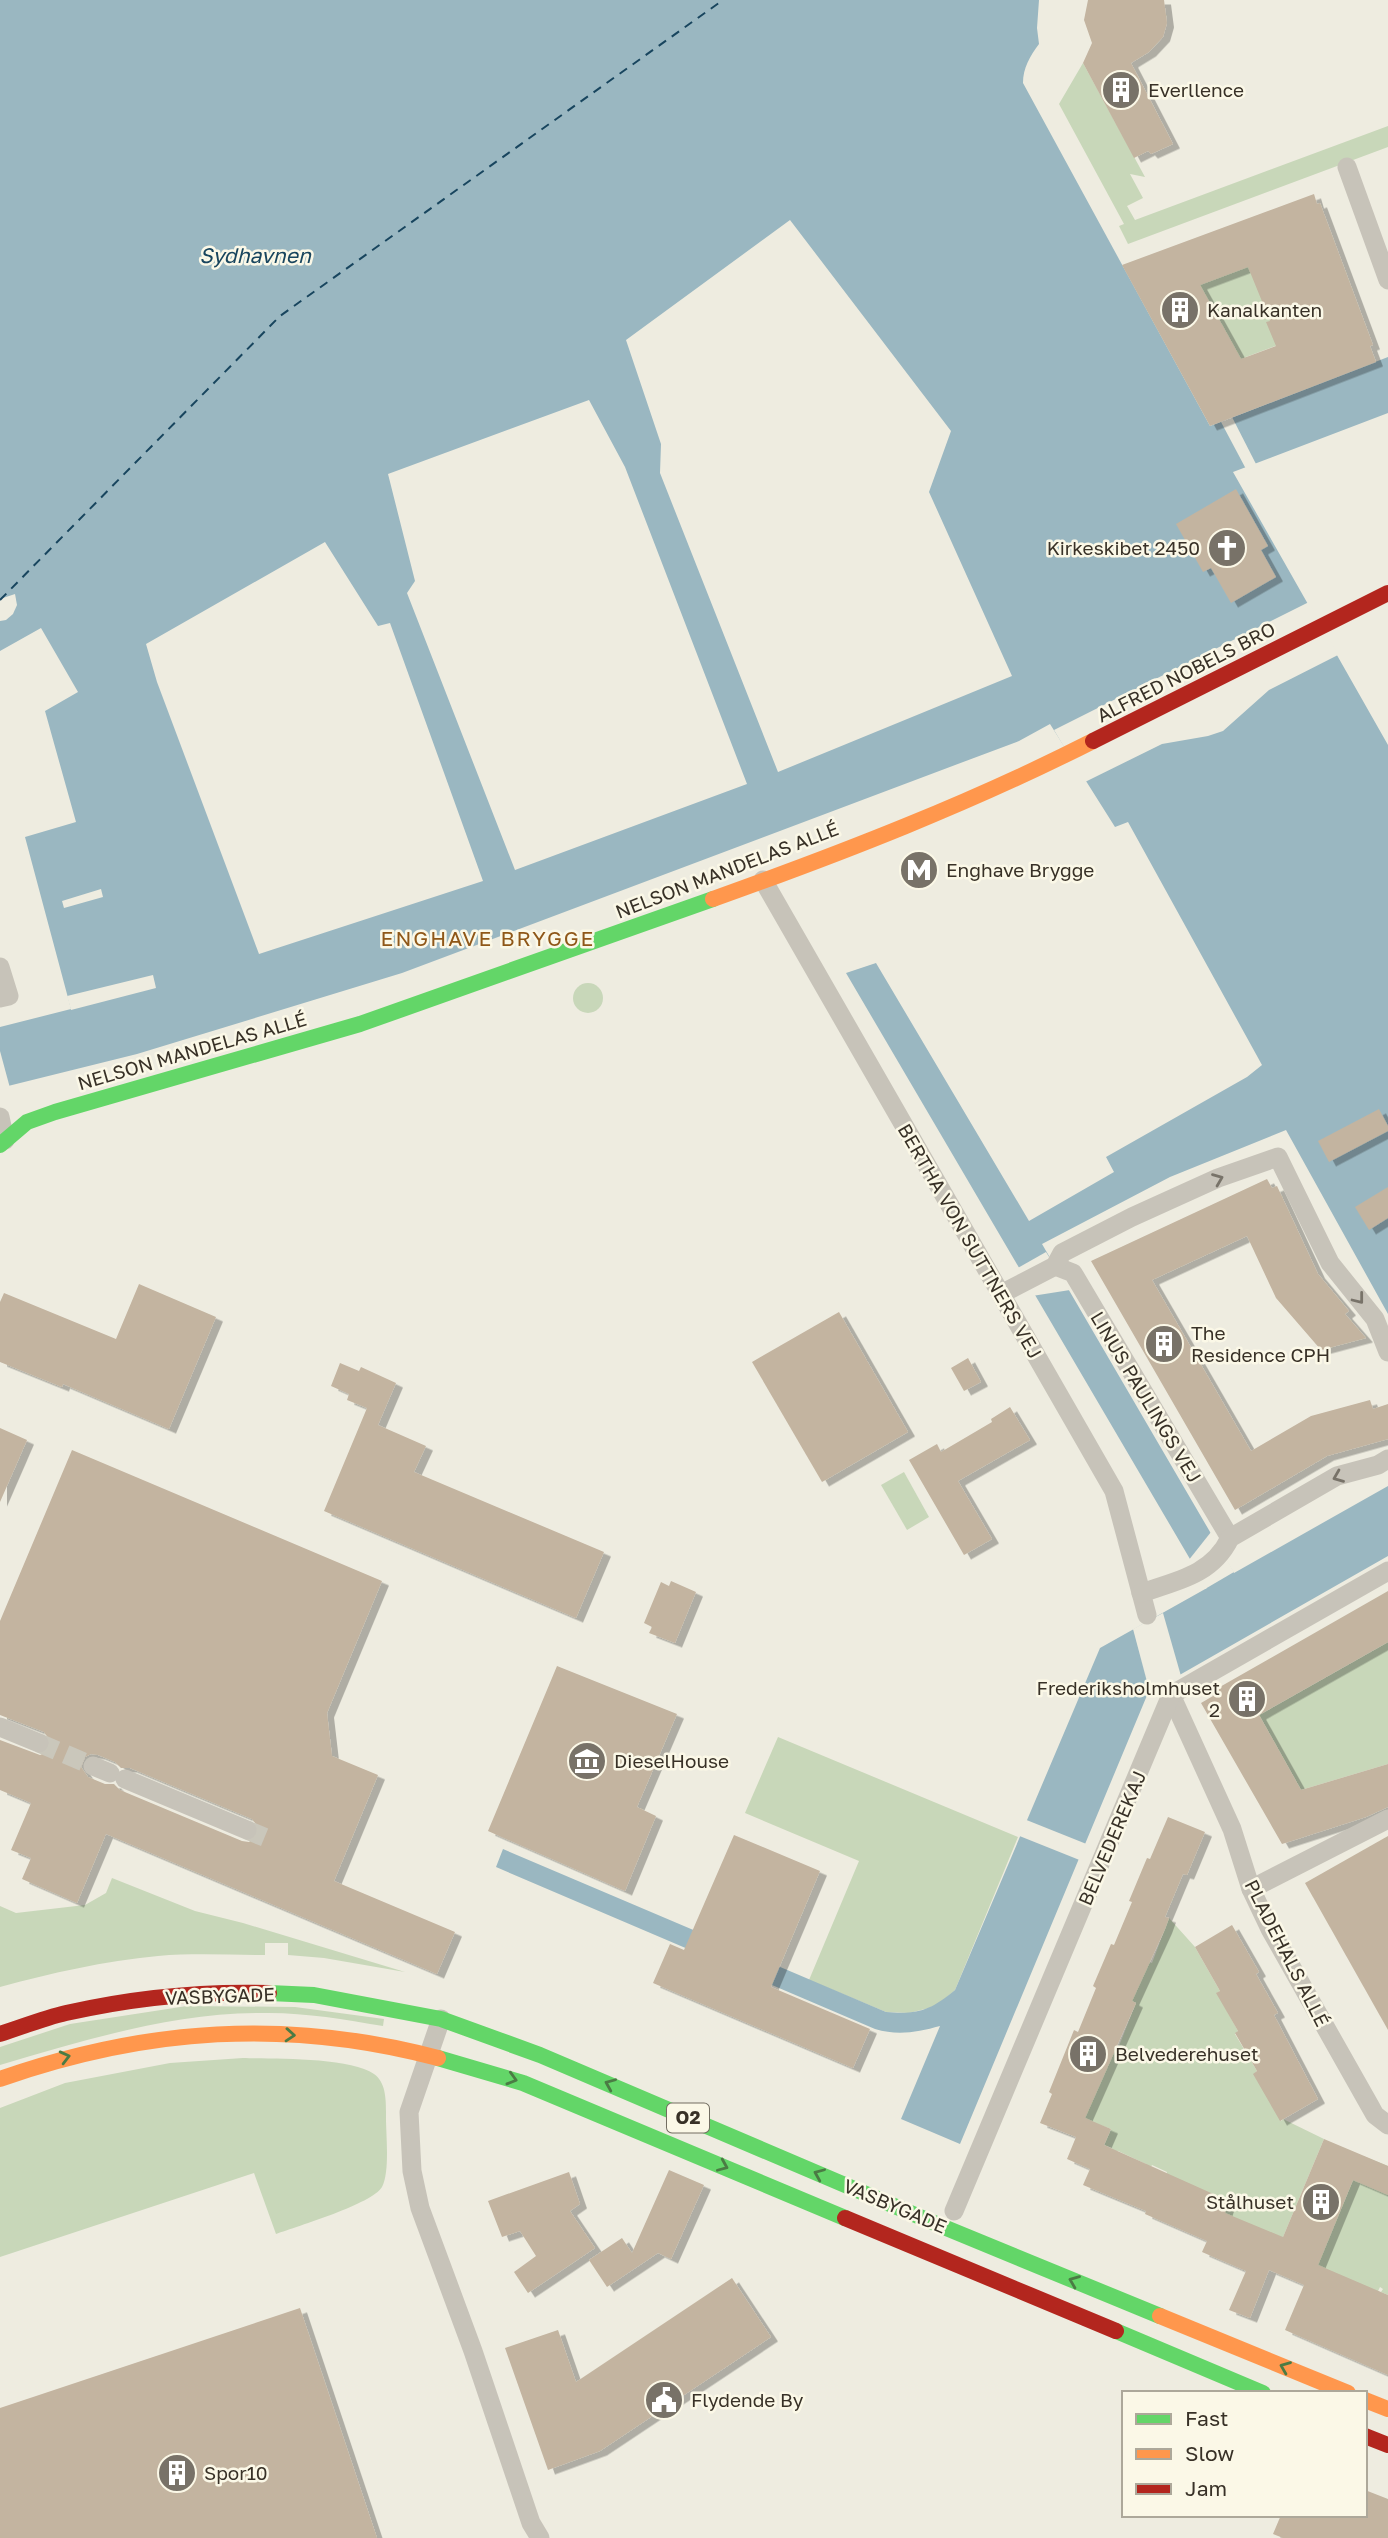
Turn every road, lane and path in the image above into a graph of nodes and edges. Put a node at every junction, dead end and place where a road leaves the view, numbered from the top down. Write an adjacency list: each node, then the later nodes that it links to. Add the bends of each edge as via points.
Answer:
1 (1348, 167): 2 (street)
2 (1388, 280)
3 (1388, 593): 4 (main road, ALFRED NOBELS BRO)
4 (1069, 754): 5 (main road, NELSON MANDELAS ALLÉ, via 969,799)
5 (763, 880): 9 (main road, NELSON MANDELAS ALLÉ, via 360,1024 55,1112 27,1122); 11 (street, BERTHA VON SUTTNERS VEJ)
6 (0, 967): 7 (street)
7 (4, 997)
8 (0, 1117): 9 (street)
9 (2, 1142)
10 (1055, 1265): 11 (street); 12 (street, one-way to 12, via 1062,1253 1156,1206 1278,1157 1330,1263 1375,1319); 14 (street, LINUS PAULINGS VEJ, via 1073,1272)
11 (1001, 1294): 16 (street, BERTHA VON SUTTNERS VEJ, via 1114,1491)
12 (1388, 1352)
13 (1388, 1459): 14 (street, one-way to 14, via 1337,1476)
14 (1226, 1545): 16 (street, via 1196,1575)
15 (1388, 1571): 18 (street)
16 (1141, 1593): 17 (street, BERTHA VON SUTTNERS VEJ)
17 (1147, 1615)
18 (1171, 1695): 24 (street, PLADEHALS ALLÉ, via 1232,1829); 30 (street, BELVEDEREKAJ)
19 (0, 1727): 20 (street)
20 (38, 1743)
21 (109, 1772): 23 (street)
22 (1388, 1819): 24 (street)
23 (247, 1830)
24 (1251, 1889): 29 (street, PLADEHALS ALLÉ, via 1375,2115)
25 (441, 2019): 26 (main road, VASBYGADE / O2, via 314,1995 228,1992 146,1999 65,2013); 27 (street); 32 (main road, VASBYGADE / O2, one-way to 25, via 540,2054)
26 (0, 2034)
27 (428, 2056): 28 (main road, VASBYGADE / O2, one-way to 27, via 40,2063 101,2048 247,2032 322,2037); 31 (main road, VASBYGADE / O2, one-way to 31, via 523,2082); 37 (street, via 409,2112 414,2183)
28 (0, 2079)
29 (1388, 2125)
30 (954, 2211)
31 (1258, 2391)
32 (1343, 2391)
33 (1367, 2401): 34 (main road)
34 (1388, 2409)
35 (1367, 2437): 36 (main road)
36 (1388, 2445)
37 (540, 2538)

